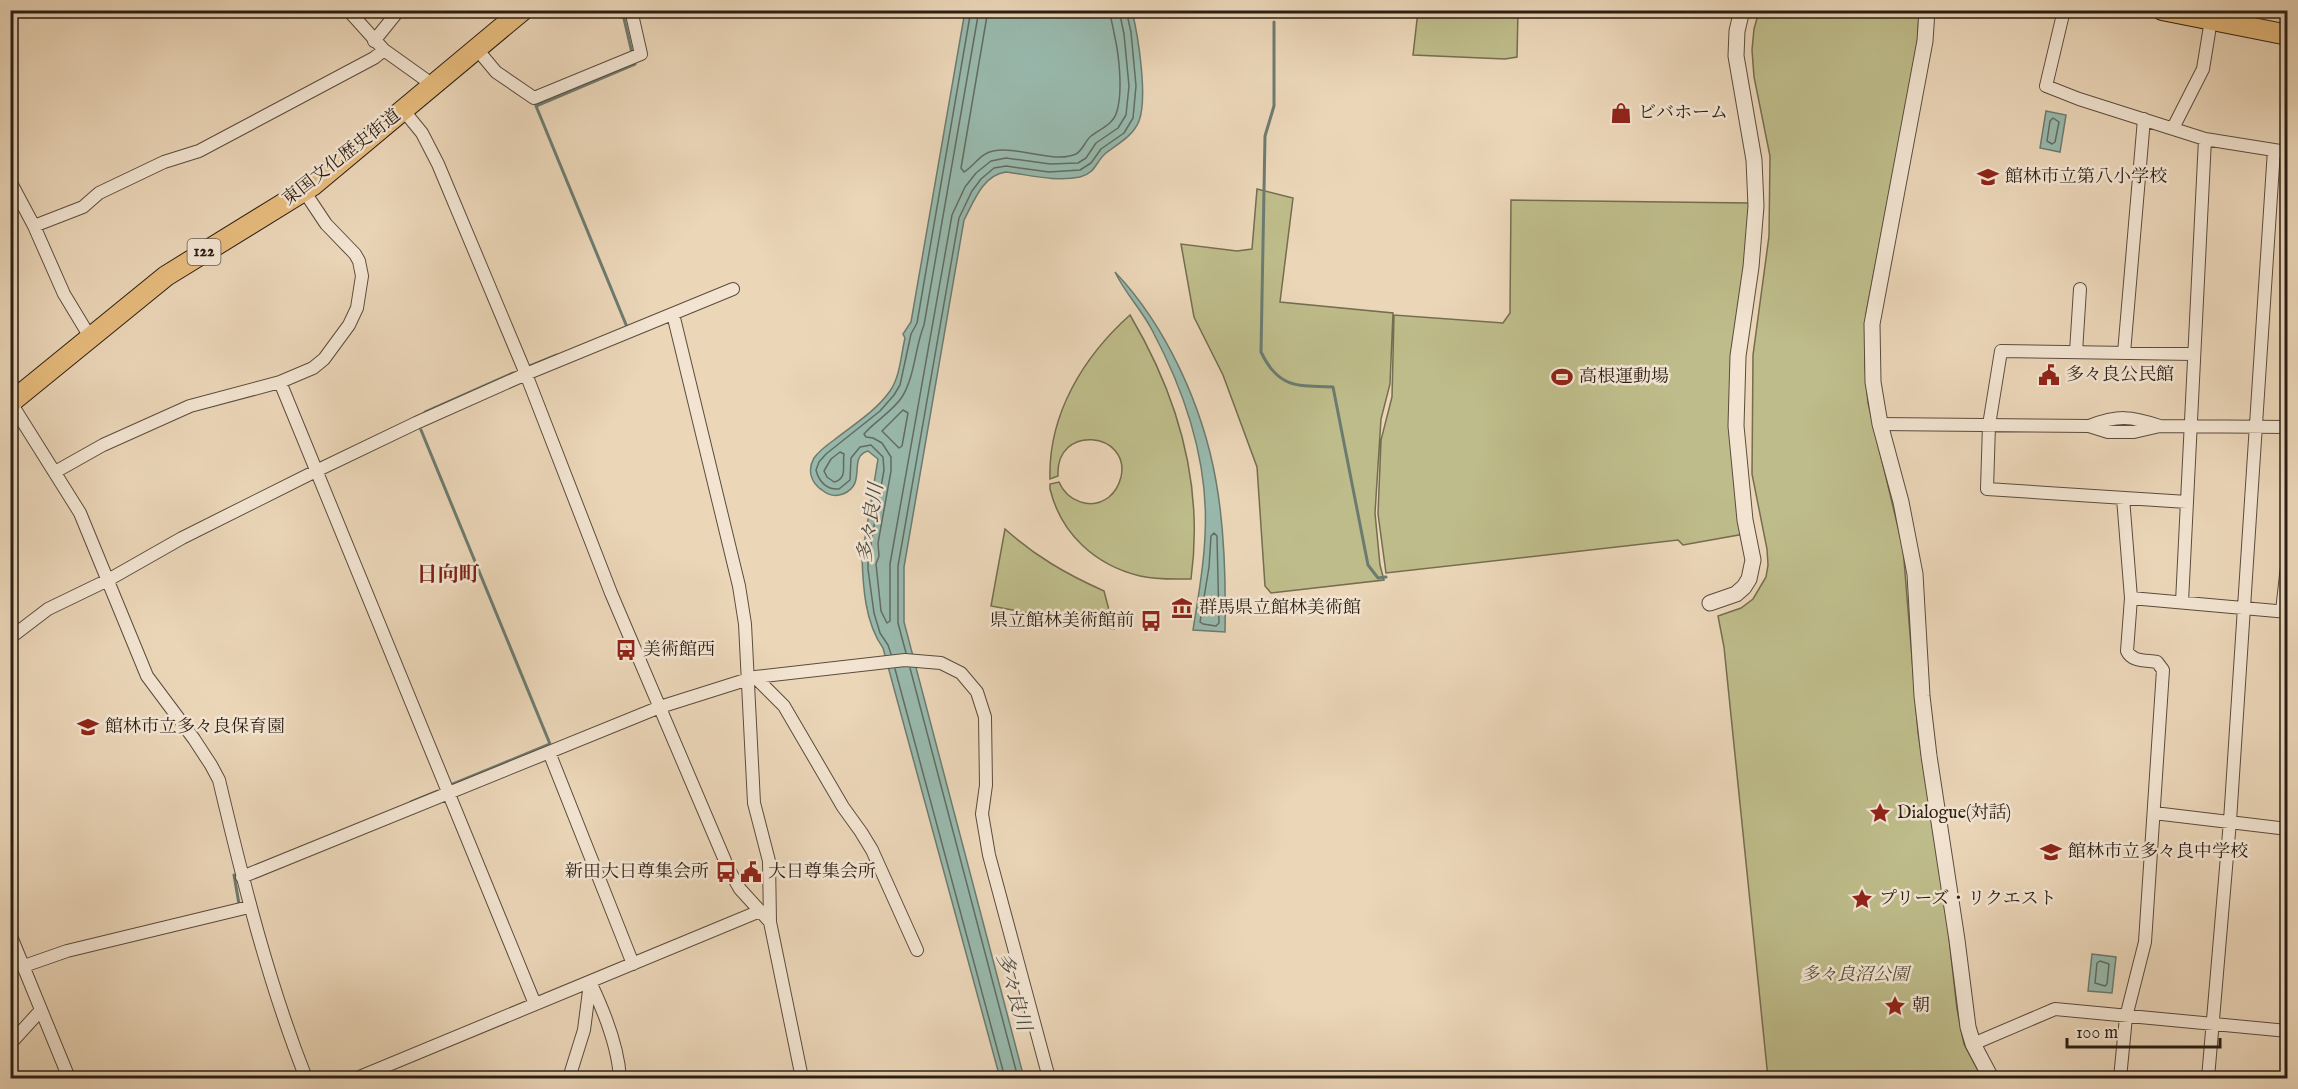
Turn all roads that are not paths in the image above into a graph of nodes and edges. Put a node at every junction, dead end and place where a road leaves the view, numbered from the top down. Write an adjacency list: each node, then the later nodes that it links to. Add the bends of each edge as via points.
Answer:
1 (348, 10): 11 (street)
2 (399, 10): 11 (street)
3 (523, 10): 12 (highway, 東国文化歴史街道 / 122)
4 (631, 10): 12 (street, via 641,54 534,98 496,72)
5 (1742, 10): 47 (street, via 1736,56 1754,160 1756,206 1739,344 1736,426 1753,560 1744,587)
6 (1927, 10): 34 (street, via 1926,41 1872,324 1873,382)
7 (2064, 10): 16 (street, via 2046,86)
8 (2162, 10): 9 (highway)
9 (2211, 20): 10 (highway); 17 (street, via 2203,69)
10 (2288, 35)
11 (374, 41): 13 (street)
12 (476, 48): 14 (highway, 東国文化歴史街道 / 122)
13 (384, 50): 14 (street); 23 (street, via 199,151 164,162 99,193 83,207)
14 (433, 86): 15 (highway, 東国文化歴史街道 / 122)
15 (404, 111): 22 (highway, 東国文化歴史街道 / 122); 31 (street, via 435,157)
16 (2144, 119): 17 (street); 29 (street)
17 (2173, 128): 18 (street)
18 (2205, 139): 19 (street); 30 (street)
19 (2274, 150): 20 (street); 36 (street)
20 (2288, 152)
21 (11, 183): 23 (street)
22 (304, 191): 27 (highway, 東国文化歴史街道 / 122, via 166,276); 32 (street, via 326,224 355,254 362,276 357,308 324,359)
23 (34, 226): 27 (street, via 64,294)
24 (733, 289): 26 (street)
25 (2080, 289): 28 (street)
26 (673, 314): 31 (street); 51 (street, via 739,586)
27 (90, 337): 33 (highway, 東国文化歴史街道 / 122)
28 (2076, 352): 29 (street); 35 (street, via 2001,351)
29 (2124, 352): 30 (street)
30 (2194, 354): 37 (street)
31 (526, 374): 39 (street); 52 (street, via 574,502)
32 (280, 382): 39 (street); 40 (street, via 190,406 103,445)
33 (10, 403): 40 (street)
34 (1880, 424): 35 (street); 73 (street, via 1915,574 1929,756)
35 (1989, 425): 37 (street, via 2089,426 2109,418 2134,417 2160,426); 41 (street, via 1987,489)
36 (2257, 426): 37 (street); 38 (street); 48 (street)
37 (2192, 427): 42 (street)
38 (2288, 427)
39 (316, 471): 44 (street); 54 (street)
40 (55, 472): 44 (street, via 80,513)
41 (2124, 498): 42 (street); 45 (street)
42 (2187, 502): 46 (street)
43 (2288, 557): 49 (street)
44 (108, 580): 50 (street, via 48,609); 58 (street, via 147,676 219,780)
45 (2131, 598): 46 (street); 55 (street, via 2129,656 2157,662 2163,670)
46 (2182, 602): 48 (street)
47 (1710, 603)
48 (2244, 608): 49 (street); 56 (street)
49 (2285, 612)
50 (10, 638)
51 (751, 678): 52 (street); 61 (street, via 754,803 769,861); 63 (street, via 784,706 872,850); 80 (street, via 905,660 927,661 961,673 977,692 985,717 986,785 982,814 989,855)
52 (660, 707): 53 (street); 60 (street, via 729,870)
53 (549, 752): 54 (street); 64 (street)
54 (448, 794): 58 (street); 67 (street)
55 (2154, 813): 56 (street); 69 (street, via 2145,942)
56 (2230, 821): 57 (street); 70 (street)
57 (2288, 829)
58 (242, 877): 59 (street)
59 (249, 907): 65 (street, via 67,951); 75 (street)
60 (760, 911): 61 (street); 64 (street)
61 (770, 922): 79 (street)
62 (10, 934): 65 (street)
63 (917, 950)
64 (633, 964): 66 (street)
65 (24, 966): 68 (street)
66 (590, 982): 67 (street); 77 (street, via 584,1030); 78 (street, via 620,1063)
67 (535, 1004): 76 (street)
68 (40, 1010): 72 (street); 74 (street)
69 (2126, 1017): 70 (street); 73 (street, via 2055,1009); 82 (street)
70 (2213, 1026): 71 (street); 83 (street)
71 (2288, 1031)
72 (10, 1044)
73 (1973, 1044): 81 (street)
74 (69, 1078)
75 (306, 1078)
76 (357, 1078)
77 (569, 1078)
78 (620, 1078)
79 (802, 1078)
80 (1049, 1078)
81 (1991, 1078)
82 (2121, 1078)
83 (2208, 1078)

